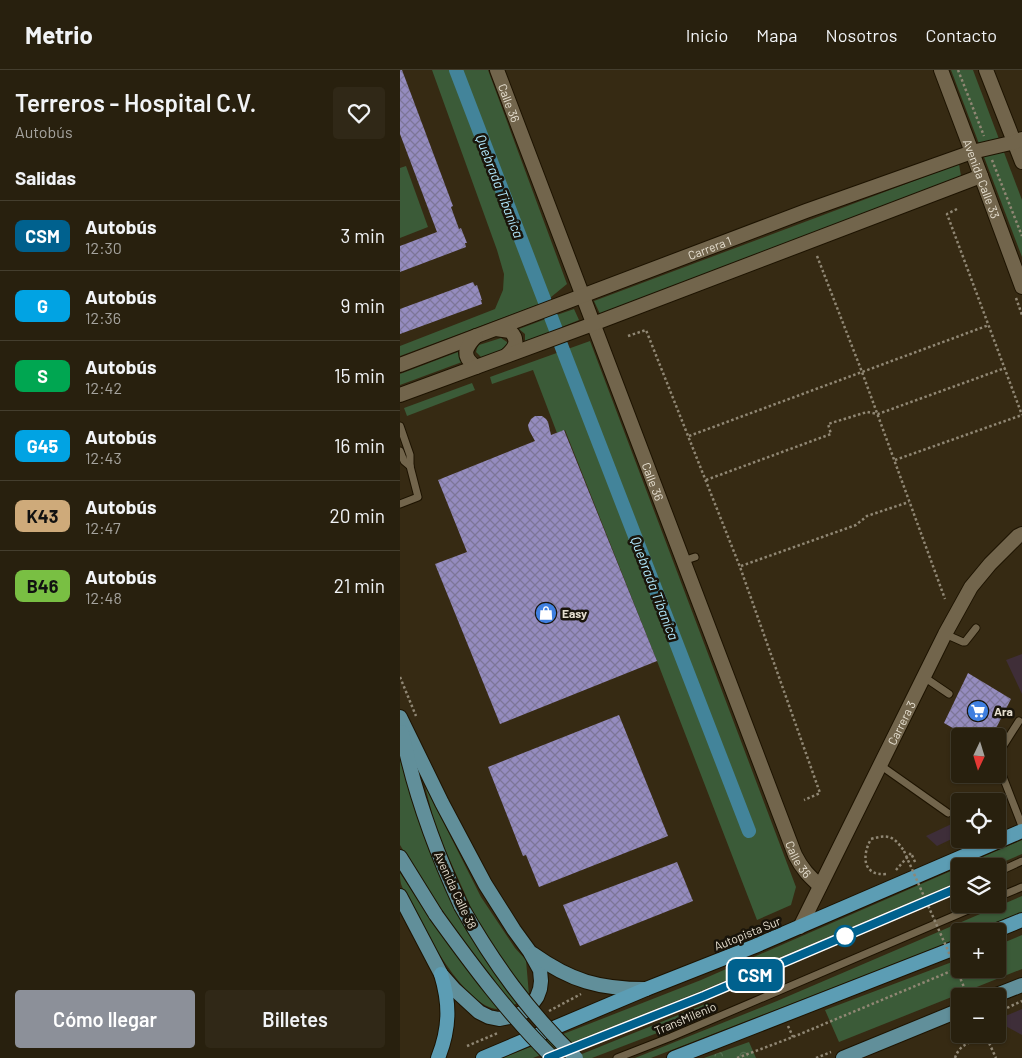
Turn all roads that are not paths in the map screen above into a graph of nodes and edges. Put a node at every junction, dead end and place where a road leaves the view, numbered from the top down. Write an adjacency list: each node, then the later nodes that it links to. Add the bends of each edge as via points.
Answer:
1 (940, 70): 5 (street, Avenida Calle 33)
2 (986, 70): 4 (street)
3 (503, 77): 9 (street, Calle 36)
4 (1018, 141): 5 (street, Carrera 1); 6 (street)
5 (972, 152): 7 (street, Avenida Calle 33); 9 (street, Carrera 1, via 804,207)
6 (1022, 162)
7 (981, 176): 8 (street, Avenida Calle 33); 10 (street)
8 (1022, 287)
9 (582, 296): 10 (street, Calle 36); 11 (street, Carrera 1)
10 (593, 324): 13 (street); 38 (street, Calle 36, via 689,559 794,855)
11 (495, 329): 12 (street, Carrera 1); 13 (street, via 510,331 514,335 516,344)
12 (476, 336): 14 (street, Carrera 1); 15 (street, via 466,351 468,359)
13 (507, 355): 15 (street)
14 (400, 365)
15 (476, 367): 16 (street)
16 (400, 395)
17 (400, 426): 19 (lane, via 410,455)
18 (400, 451): 19 (lane)
19 (410, 466): 20 (lane, via 418,497)
20 (400, 504)
21 (1022, 534): 23 (street, Carrera 3, via 990,564 971,588)
22 (976, 628): 23 (lane, via 965,642)
23 (945, 634): 24 (street, Carrera 3)
24 (924, 678): 25 (lane); 30 (street, Carrera 3)
25 (949, 694)
26 (400, 717): 48 (main road, via 485,884)
27 (1019, 721): 29 (lane)
28 (400, 723): 58 (main road, Avenida Calle 38, bridge, via 429,831 460,906 515,990)
29 (1006, 741)
30 (880, 765): 32 (lane); 38 (street, Carrera 3)
31 (1005, 783): 33 (lane)
32 (948, 813)
33 (1022, 826)
34 (1022, 831): 45 (highway, Autopista Sur)
35 (400, 857): 57 (main road, Avenida Calle 38, bridge, via 436,915 489,987)
36 (1022, 861): 37 (lane)
37 (1006, 868)
38 (820, 886): 45 (street, Carrera 3)
39 (1022, 886): 41 (lane)
40 (951, 892): 56 (lane, TransMilenio)
41 (1006, 893)
42 (400, 896): 49 (main road)
43 (961, 913): 59 (lane, TransMilenio)
44 (1022, 920): 46 (highway)
45 (800, 927): 51 (highway, Autopista Sur)
46 (1006, 927)
47 (951, 950): 60 (highway)
48 (530, 952): 49 (main road, via 540,970 540,989 532,1004 515,1016 500,1019 479,1012); 51 (main road, via 557,970 596,985)
49 (441, 974): 54 (highway, via 446,990 448,1026)
50 (1022, 985): 52 (main road)
51 (646, 989): 55 (highway, Autopista Sur)
52 (1006, 991)
53 (951, 1014): 61 (main road)
54 (438, 1058)
55 (483, 1058)
56 (548, 1058)
57 (552, 1058)
58 (576, 1058)
59 (617, 1058)
60 (674, 1058)
61 (843, 1058)

